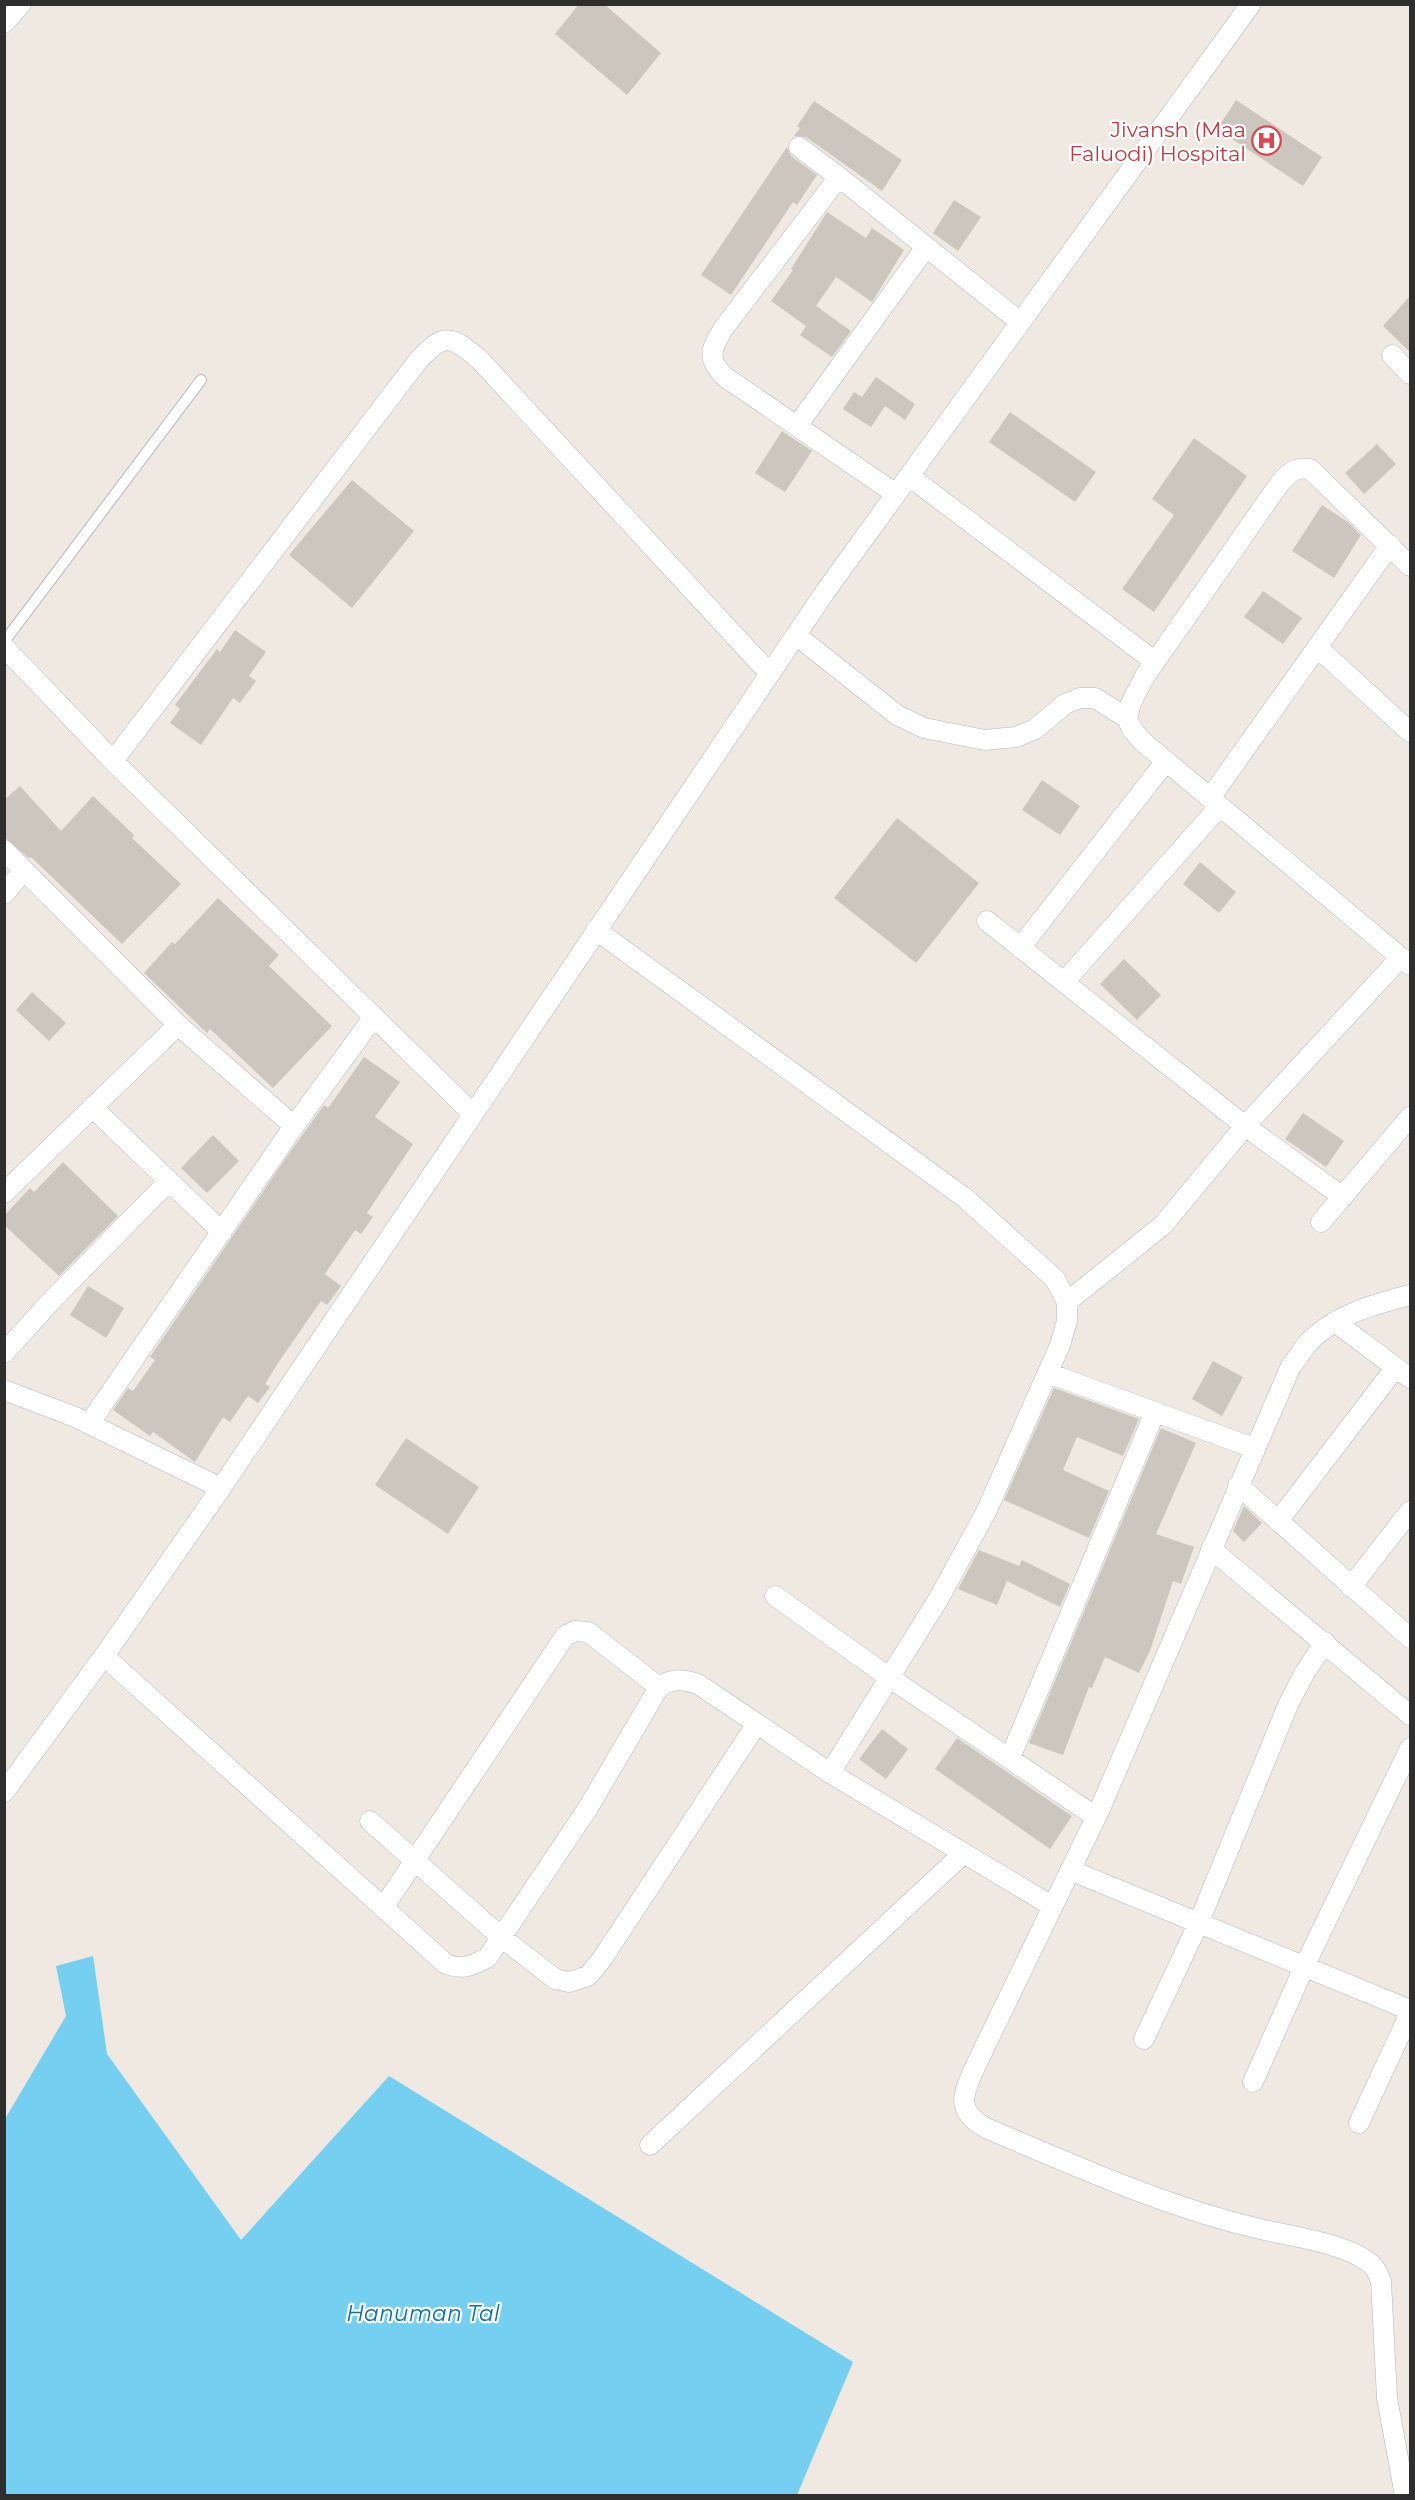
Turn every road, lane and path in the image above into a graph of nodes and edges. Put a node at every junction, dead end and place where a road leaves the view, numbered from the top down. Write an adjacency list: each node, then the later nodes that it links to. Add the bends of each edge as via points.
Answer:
1 (21, 4): 3 (street)
2 (1251, 4): 7 (street)
3 (4, 23)
4 (799, 147): 5 (street)
5 (839, 177): 6 (street); 11 (street, via 712,348 712,360 725,377)
6 (926, 247): 7 (street); 11 (street)
7 (1020, 322): 12 (street)
8 (1392, 355): 9 (street)
9 (1410, 374)
10 (201, 380): 17 (lane)
11 (797, 426): 13 (street)
12 (909, 476): 13 (street); 20 (street)
13 (896, 494): 16 (street)
14 (1390, 545): 15 (street); 19 (street); 20 (street, via 1310,469 1292,471)
15 (1410, 566)
16 (796, 635): 21 (street); 22 (street, via 897,715 924,728 985,740 1016,737 1035,729 1065,704 1080,698 1095,699)
17 (4, 642)
18 (4, 647): 24 (street)
19 (1317, 647): 23 (street); 26 (street)
20 (1154, 661): 22 (street)
21 (770, 674): 24 (street, via 479,359 458,341 445,340 431,346 417,362); 31 (street)
22 (1127, 718): 25 (street, via 1137,735)
23 (1410, 732)
24 (113, 761): 35 (street)
25 (1166, 761): 26 (street); 32 (street)
26 (1215, 802): 33 (street); 34 (street)
27 (4, 850): 28 (street)
28 (24, 870): 29 (street); 36 (street)
29 (4, 894)
30 (987, 921): 32 (street)
31 (596, 930): 38 (street); 48 (street, via 965,1198 1055,1279)
32 (1020, 948): 34 (street)
33 (1406, 961): 41 (street)
34 (1064, 982): 41 (street)
35 (373, 1018): 38 (street); 40 (street)
36 (178, 1025): 37 (street); 40 (street)
37 (92, 1107): 42 (street); 43 (street)
38 (472, 1113): 58 (street)
39 (1410, 1117): 44 (street)
40 (294, 1126): 46 (street)
41 (1245, 1126): 44 (street); 48 (street, via 1163,1226)
42 (169, 1181): 46 (street); 50 (street)
43 (4, 1193)
44 (1342, 1197): 45 (street)
45 (1321, 1222)
46 (222, 1232): 55 (street)
47 (1410, 1295): 49 (street, via 1371,1305)
48 (1067, 1302): 51 (street, via 1067,1321)
49 (1335, 1322): 52 (street); 56 (street, via 1309,1342 1291,1366)
50 (4, 1353)
51 (1048, 1373): 54 (street); 67 (street, via 986,1512)
52 (1403, 1373): 60 (street)
53 (4, 1390): 55 (street)
54 (1155, 1412): 56 (street); 72 (street)
55 (89, 1424): 58 (street)
56 (1254, 1448): 57 (street)
57 (1238, 1485): 60 (street); 61 (street)
58 (221, 1488): 66 (street)
59 (1410, 1511): 62 (street)
60 (1278, 1521): 62 (street)
61 (1211, 1549): 65 (street); 75 (street)
62 (1351, 1587): 64 (street)
63 (775, 1596): 67 (street)
64 (1410, 1638)
65 (1325, 1641): 69 (street); 82 (street, via 1288,1705)
66 (104, 1656): 74 (street); 81 (street)
67 (890, 1678): 72 (street); 73 (street)
68 (659, 1687): 70 (street, via 668,1681 685,1679 698,1684); 78 (street, via 588,1632 575,1631 564,1636); 83 (street, via 588,1808)
69 (1410, 1715)
70 (756, 1725): 73 (street); 83 (street, via 588,1976 569,1982 555,1979)
71 (1410, 1748): 84 (street)
72 (1010, 1758): 75 (street)
73 (830, 1773): 77 (street)
74 (4, 1792)
75 (1096, 1817): 79 (street)
76 (370, 1821): 78 (street)
77 (964, 1853): 80 (street); 89 (street)
78 (413, 1862): 81 (street); 83 (street)
79 (1070, 1869): 80 (street); 82 (street)
80 (1052, 1906): 90 (street, via 964,2092 964,2107 970,2119 1160,2201 1355,2253 1374,2266 1381,2281 1387,2398)
81 (383, 1908): 83 (street, via 446,1964 458,1968 488,1957)
82 (1199, 1922): 84 (street); 86 (street)
83 (501, 1937)
84 (1305, 1965): 85 (street); 87 (street)
85 (1410, 2012): 88 (street)
86 (1144, 2039)
87 (1253, 2082)
88 (1359, 2123)
89 (650, 2145)
90 (1405, 2496)

